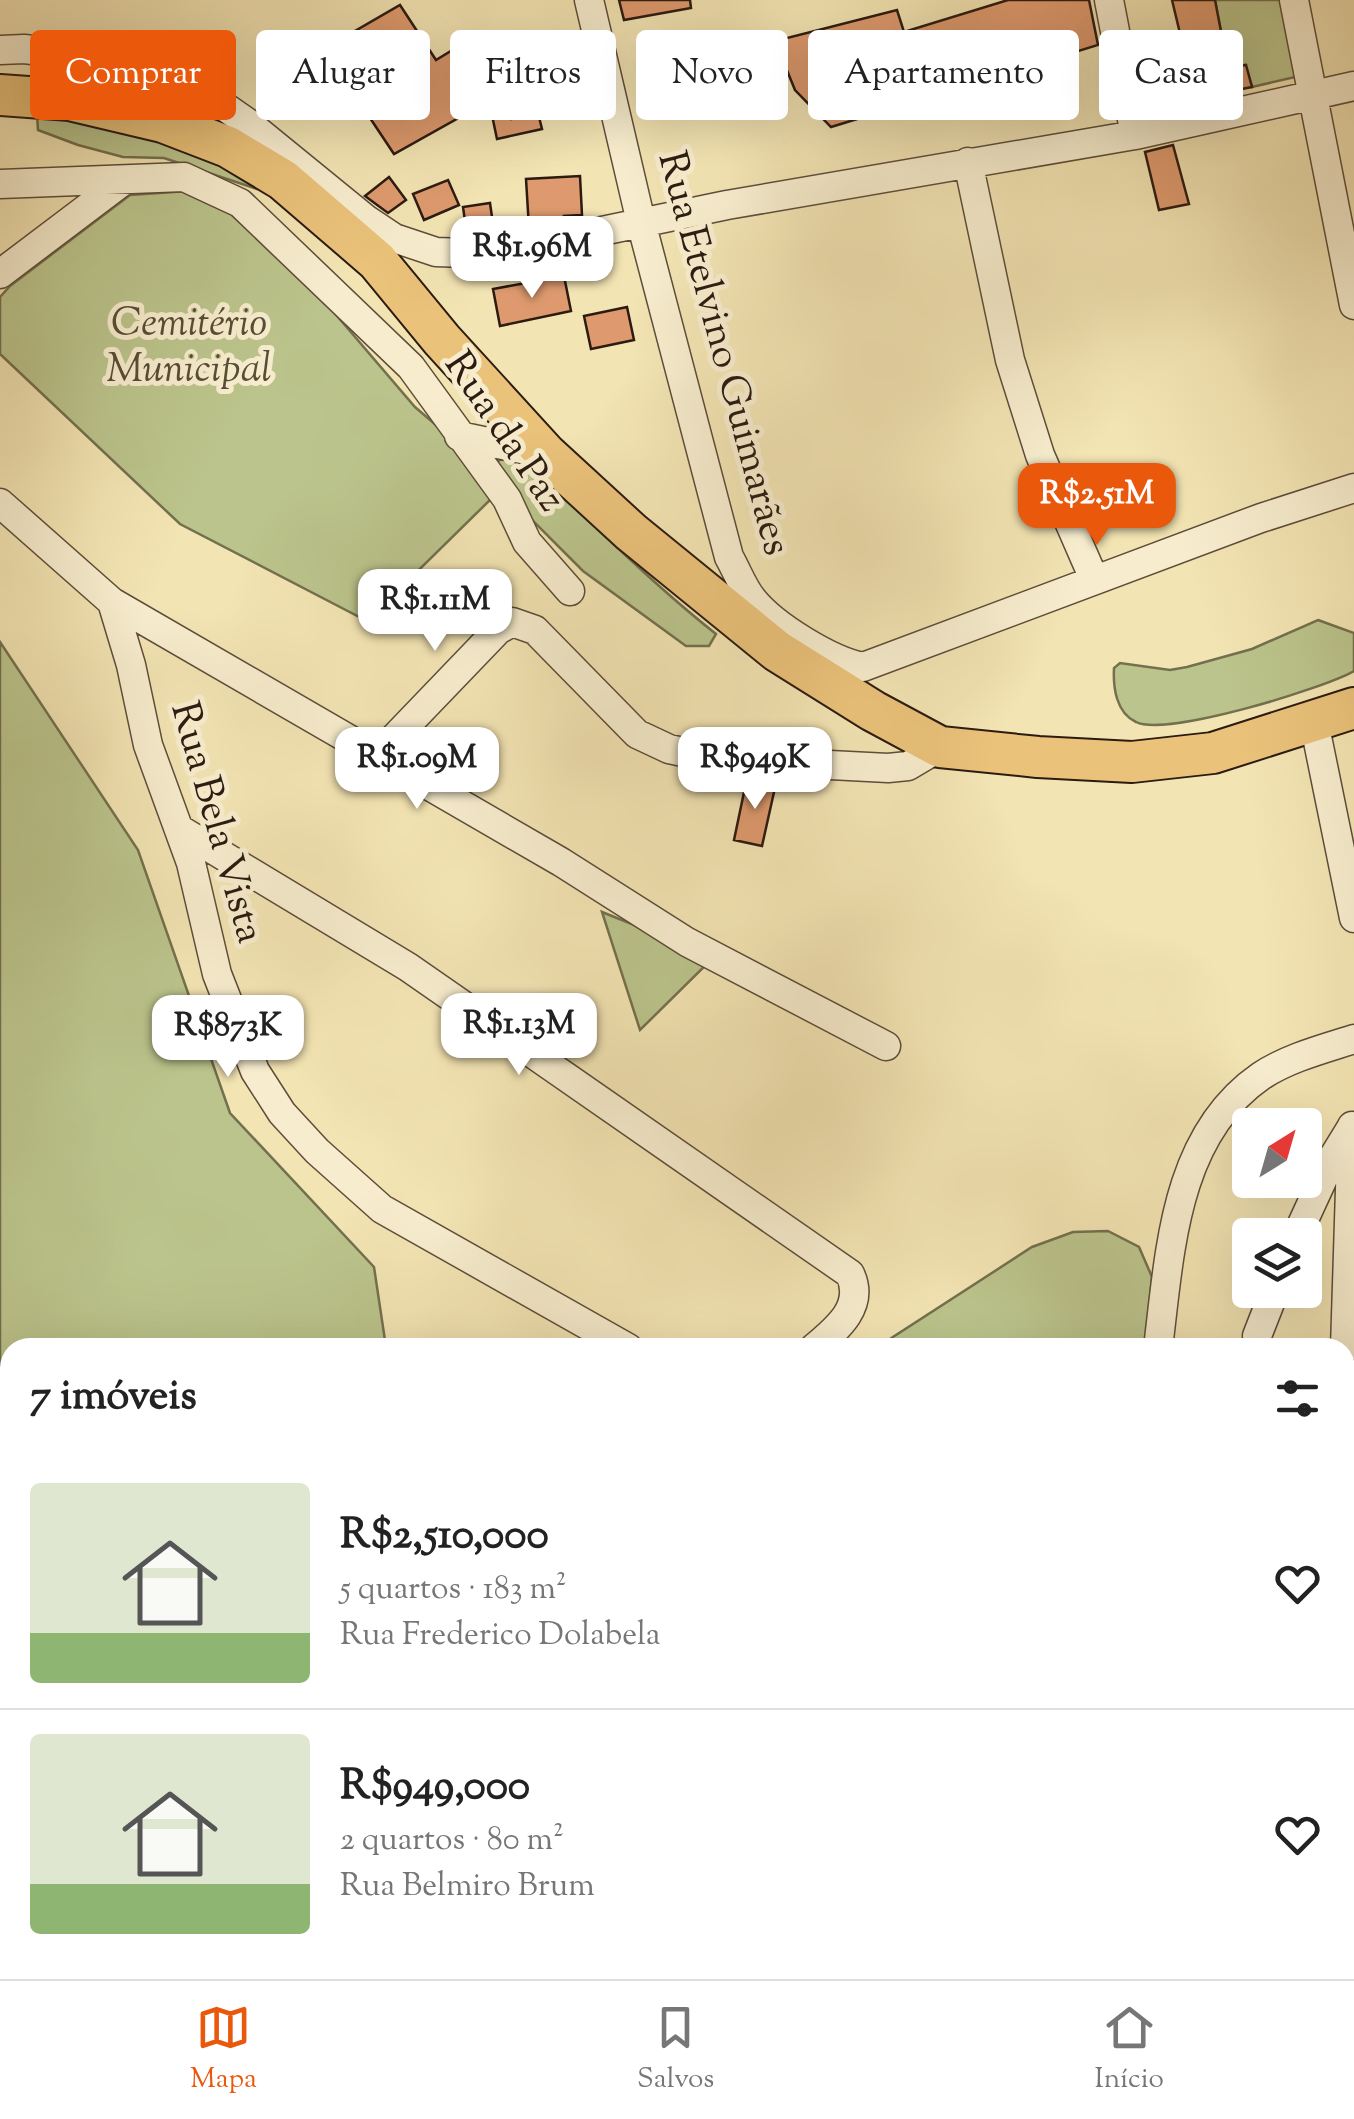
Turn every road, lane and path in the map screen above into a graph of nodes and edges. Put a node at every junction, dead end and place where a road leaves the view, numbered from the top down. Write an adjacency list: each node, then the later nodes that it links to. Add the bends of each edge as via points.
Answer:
1 (589, 0): 13 (street, Rua Etelvino Guimarães)
2 (1109, 0): 8 (street)
3 (1294, 0): 6 (street)
4 (0, 50): 10 (street, via 153,68 205,93)
5 (1354, 86): 6 (street)
6 (1310, 93): 8 (street); 15 (street)
7 (0, 95): 10 (highway, via 70,100 163,122)
8 (1135, 135): 9 (street)
9 (968, 162): 13 (street); 22 (street, via 1010,360 1040,455)
10 (296, 174): 13 (street, via 394,238 436,252 530,246); 16 (highway)
11 (123, 182): 12 (street, Rua da Paz); 14 (street); 17 (street, Rua da Paz, via 184,177 240,203)
12 (0, 184)
13 (642, 222): 22 (street, Rua Etelvino Guimarães, via 729,557 753,601 811,646 862,667)
14 (0, 274)
15 (1354, 305)
16 (442, 340): 17 (street); 19 (highway)
17 (412, 367): 18 (street, Rua da Paz)
18 (460, 436): 19 (street); 23 (street, Rua da Paz, via 507,499 527,542)
19 (546, 454): 27 (highway, via 777,651)
20 (1354, 488): 22 (street)
21 (0, 503): 24 (street)
22 (1094, 579)
23 (570, 592)
24 (112, 602): 28 (street); 29 (street, Rua Bela Vista, via 148,745)
25 (1354, 708): 26 (highway)
26 (1314, 722): 27 (highway, via 1213,753 1132,762); 30 (street)
27 (940, 746): 28 (street, via 908,766 888,768 716,759 669,749 637,734 547,640 512,622)
28 (377, 756): 32 (street, via 687,942)
29 (179, 829): 36 (street, Rua Bela Vista, via 229,1010 282,1112 382,1209); 37 (street, via 424,978 850,1274 856,1301)
30 (1354, 918)
31 (1354, 1039): 38 (street, via 1262,1075 1206,1136 1176,1214)
32 (886, 1046)
33 (1353, 1124): 34 (street); 40 (street)
34 (1306, 1218)
35 (1269, 1308): 39 (street)
36 (610, 1338)
37 (826, 1338)
38 (1159, 1338)
39 (1257, 1338)
40 (1344, 1338)

